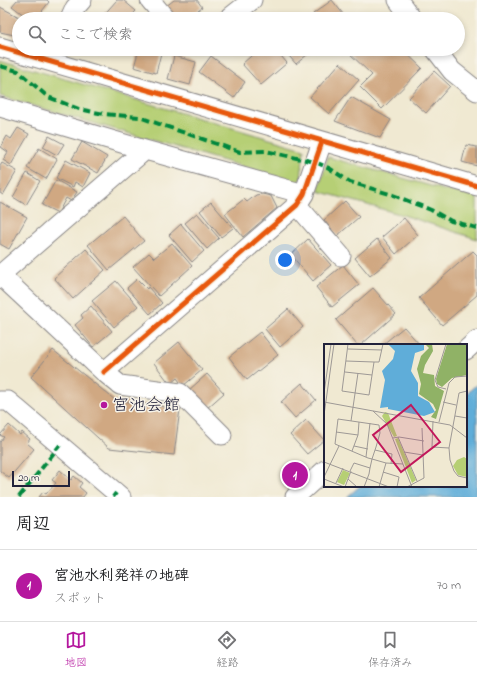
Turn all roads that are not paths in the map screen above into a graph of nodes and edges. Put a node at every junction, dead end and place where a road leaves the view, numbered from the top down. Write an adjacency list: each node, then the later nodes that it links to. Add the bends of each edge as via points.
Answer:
1 (82, 0): 5 (street)
2 (150, 0): 6 (street)
3 (252, 0): 7 (street)
4 (398, 0): 8 (street)
5 (73, 12)
6 (160, 12)
7 (237, 12)
8 (407, 12)
9 (0, 47): 10 (street)
10 (12, 49)
11 (56, 56): 15 (street)
12 (440, 56): 13 (street, via 452,71)
13 (477, 91)
14 (0, 107): 16 (street)
15 (322, 142): 17 (street); 18 (street)
16 (145, 150): 18 (street); 20 (street)
17 (477, 186)
18 (301, 199): 19 (street); 23 (street)
19 (341, 256)
20 (0, 275): 23 (street)
21 (477, 340): 22 (street)
22 (467, 349)
23 (104, 372): 25 (street, via 120,385 180,393)
24 (0, 401): 27 (street, via 8,401)
25 (222, 436)
26 (324, 471): 28 (street)
27 (121, 497)
28 (295, 497)

